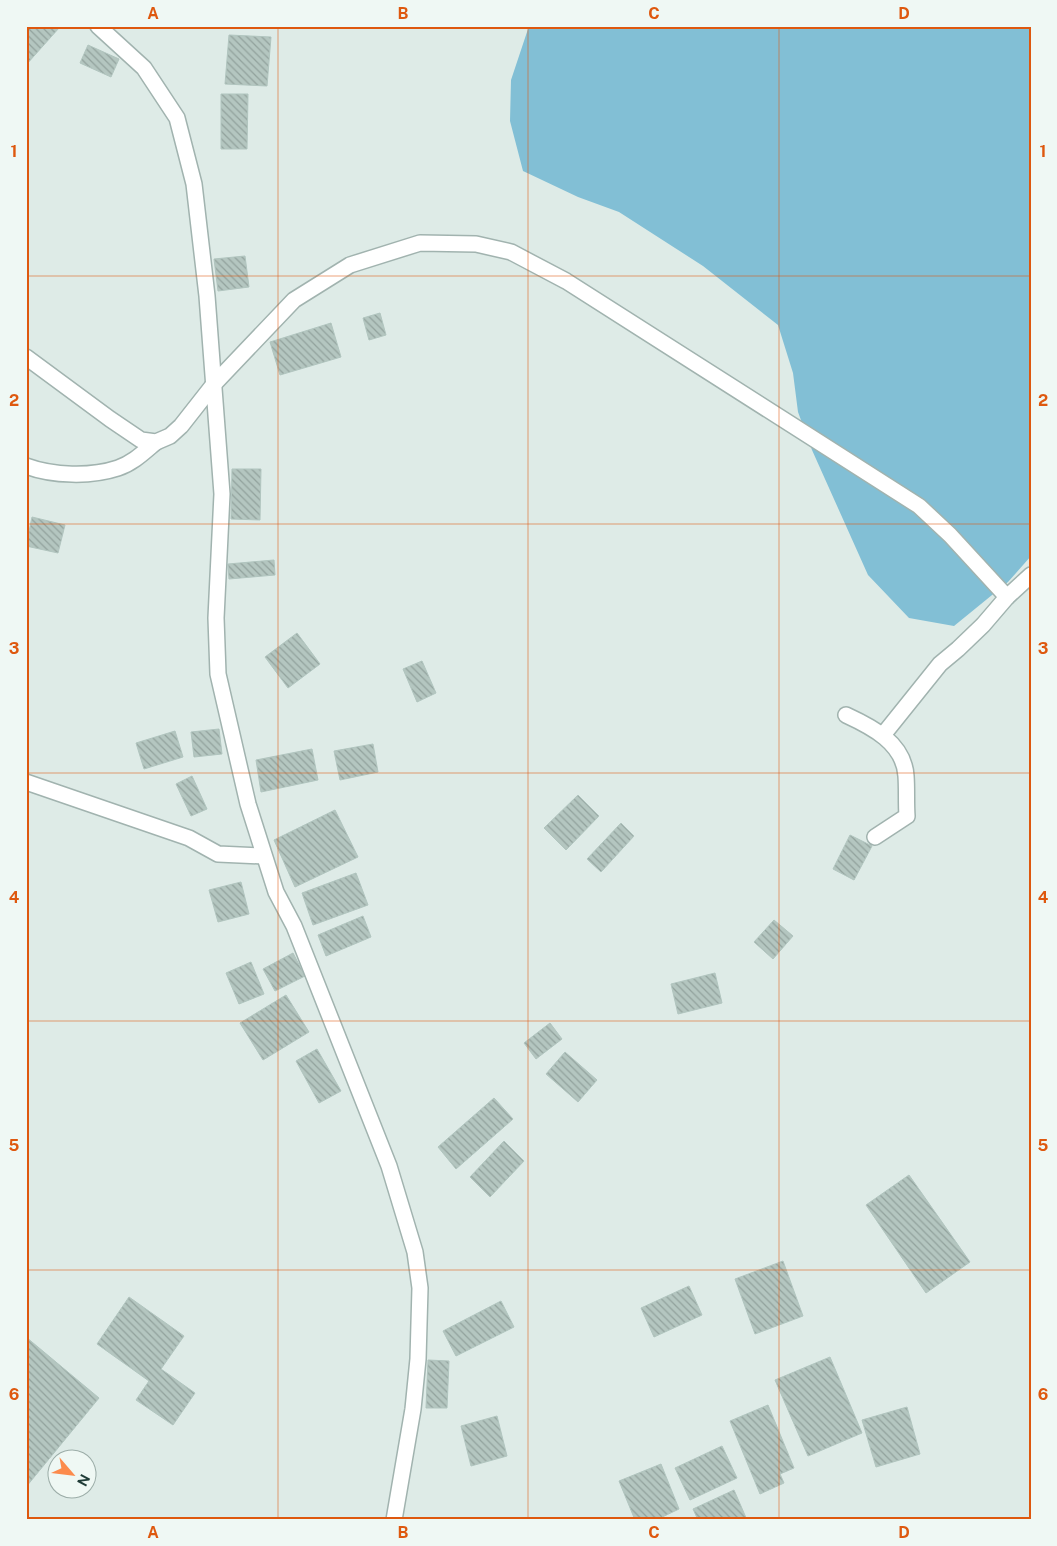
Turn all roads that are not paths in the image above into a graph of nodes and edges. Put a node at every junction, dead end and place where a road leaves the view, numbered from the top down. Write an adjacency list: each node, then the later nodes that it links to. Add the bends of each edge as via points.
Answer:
1 (98, 26): 3 (street, via 144,68 177,118 194,184)
2 (26, 357): 4 (street, via 141,440)
3 (214, 384): 4 (street, via 181,426); 7 (street, via 294,300 350,265 420,243 476,244 511,252 622,315 919,506); 12 (street, via 222,494 216,618 218,674 248,804)
4 (156, 442): 5 (street, via 138,458 119,468 88,474)
5 (26, 466)
6 (1031, 575): 7 (street)
7 (1007, 597): 9 (street, via 977,631 940,664)
8 (846, 715): 9 (street)
9 (883, 735): 11 (street, via 902,756 907,816)
10 (26, 782): 12 (street, via 189,838 218,854)
11 (875, 837)
12 (264, 856): 13 (street, via 389,1166 415,1252 420,1288 418,1359 414,1409)
13 (394, 1520)

